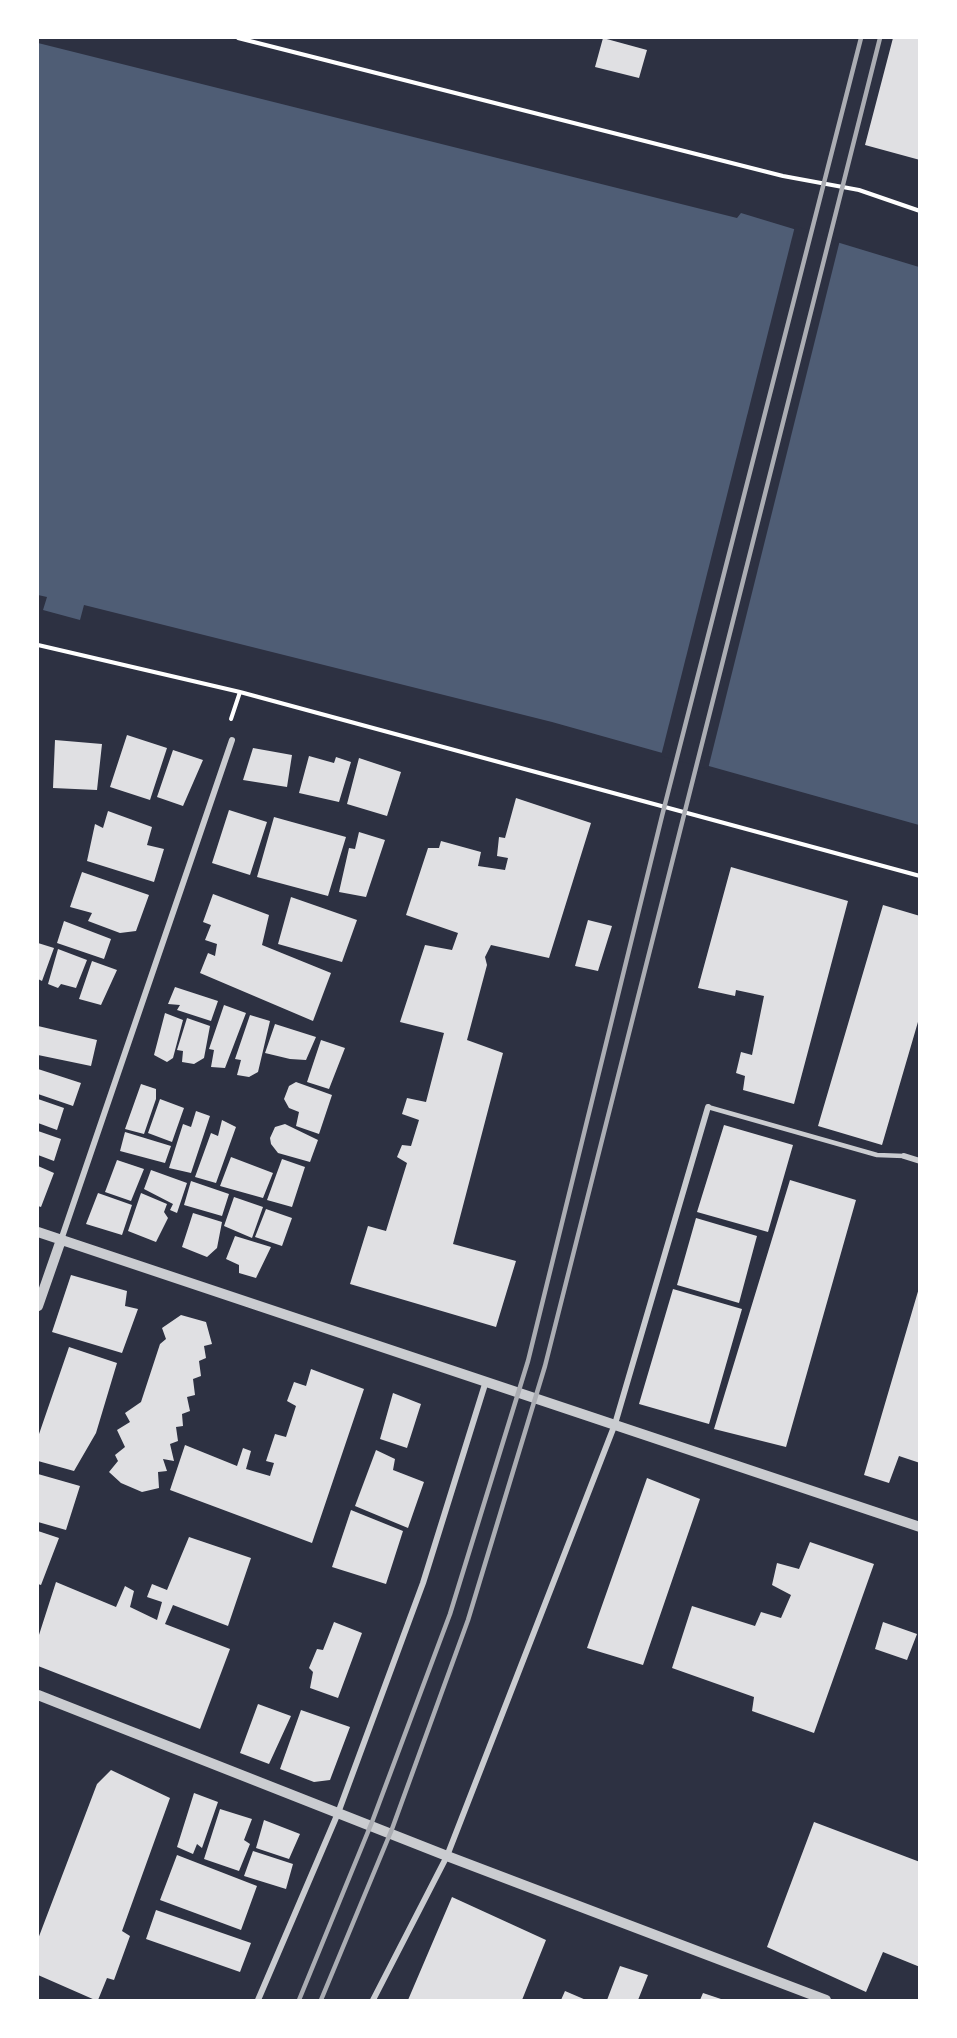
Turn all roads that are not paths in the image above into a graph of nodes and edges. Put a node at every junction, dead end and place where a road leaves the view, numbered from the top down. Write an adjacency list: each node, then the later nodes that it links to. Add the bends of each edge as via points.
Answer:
1 (232, 740): 6 (street)
2 (708, 1107): 3 (lane, via 877,1155); 9 (street)
3 (904, 1156): 4 (street)
4 (920, 1161)
5 (38, 1232): 6 (street)
6 (61, 1240): 7 (street); 8 (street)
7 (38, 1306)
8 (486, 1381): 9 (street); 12 (street, via 423,1583)
9 (615, 1424): 10 (street); 13 (street)
10 (920, 1527)
11 (38, 1695): 12 (street)
12 (338, 1813): 13 (street); 14 (street)
13 (447, 1856): 15 (street); 16 (street)
14 (258, 2001)
15 (373, 2001)
16 (826, 2001)

